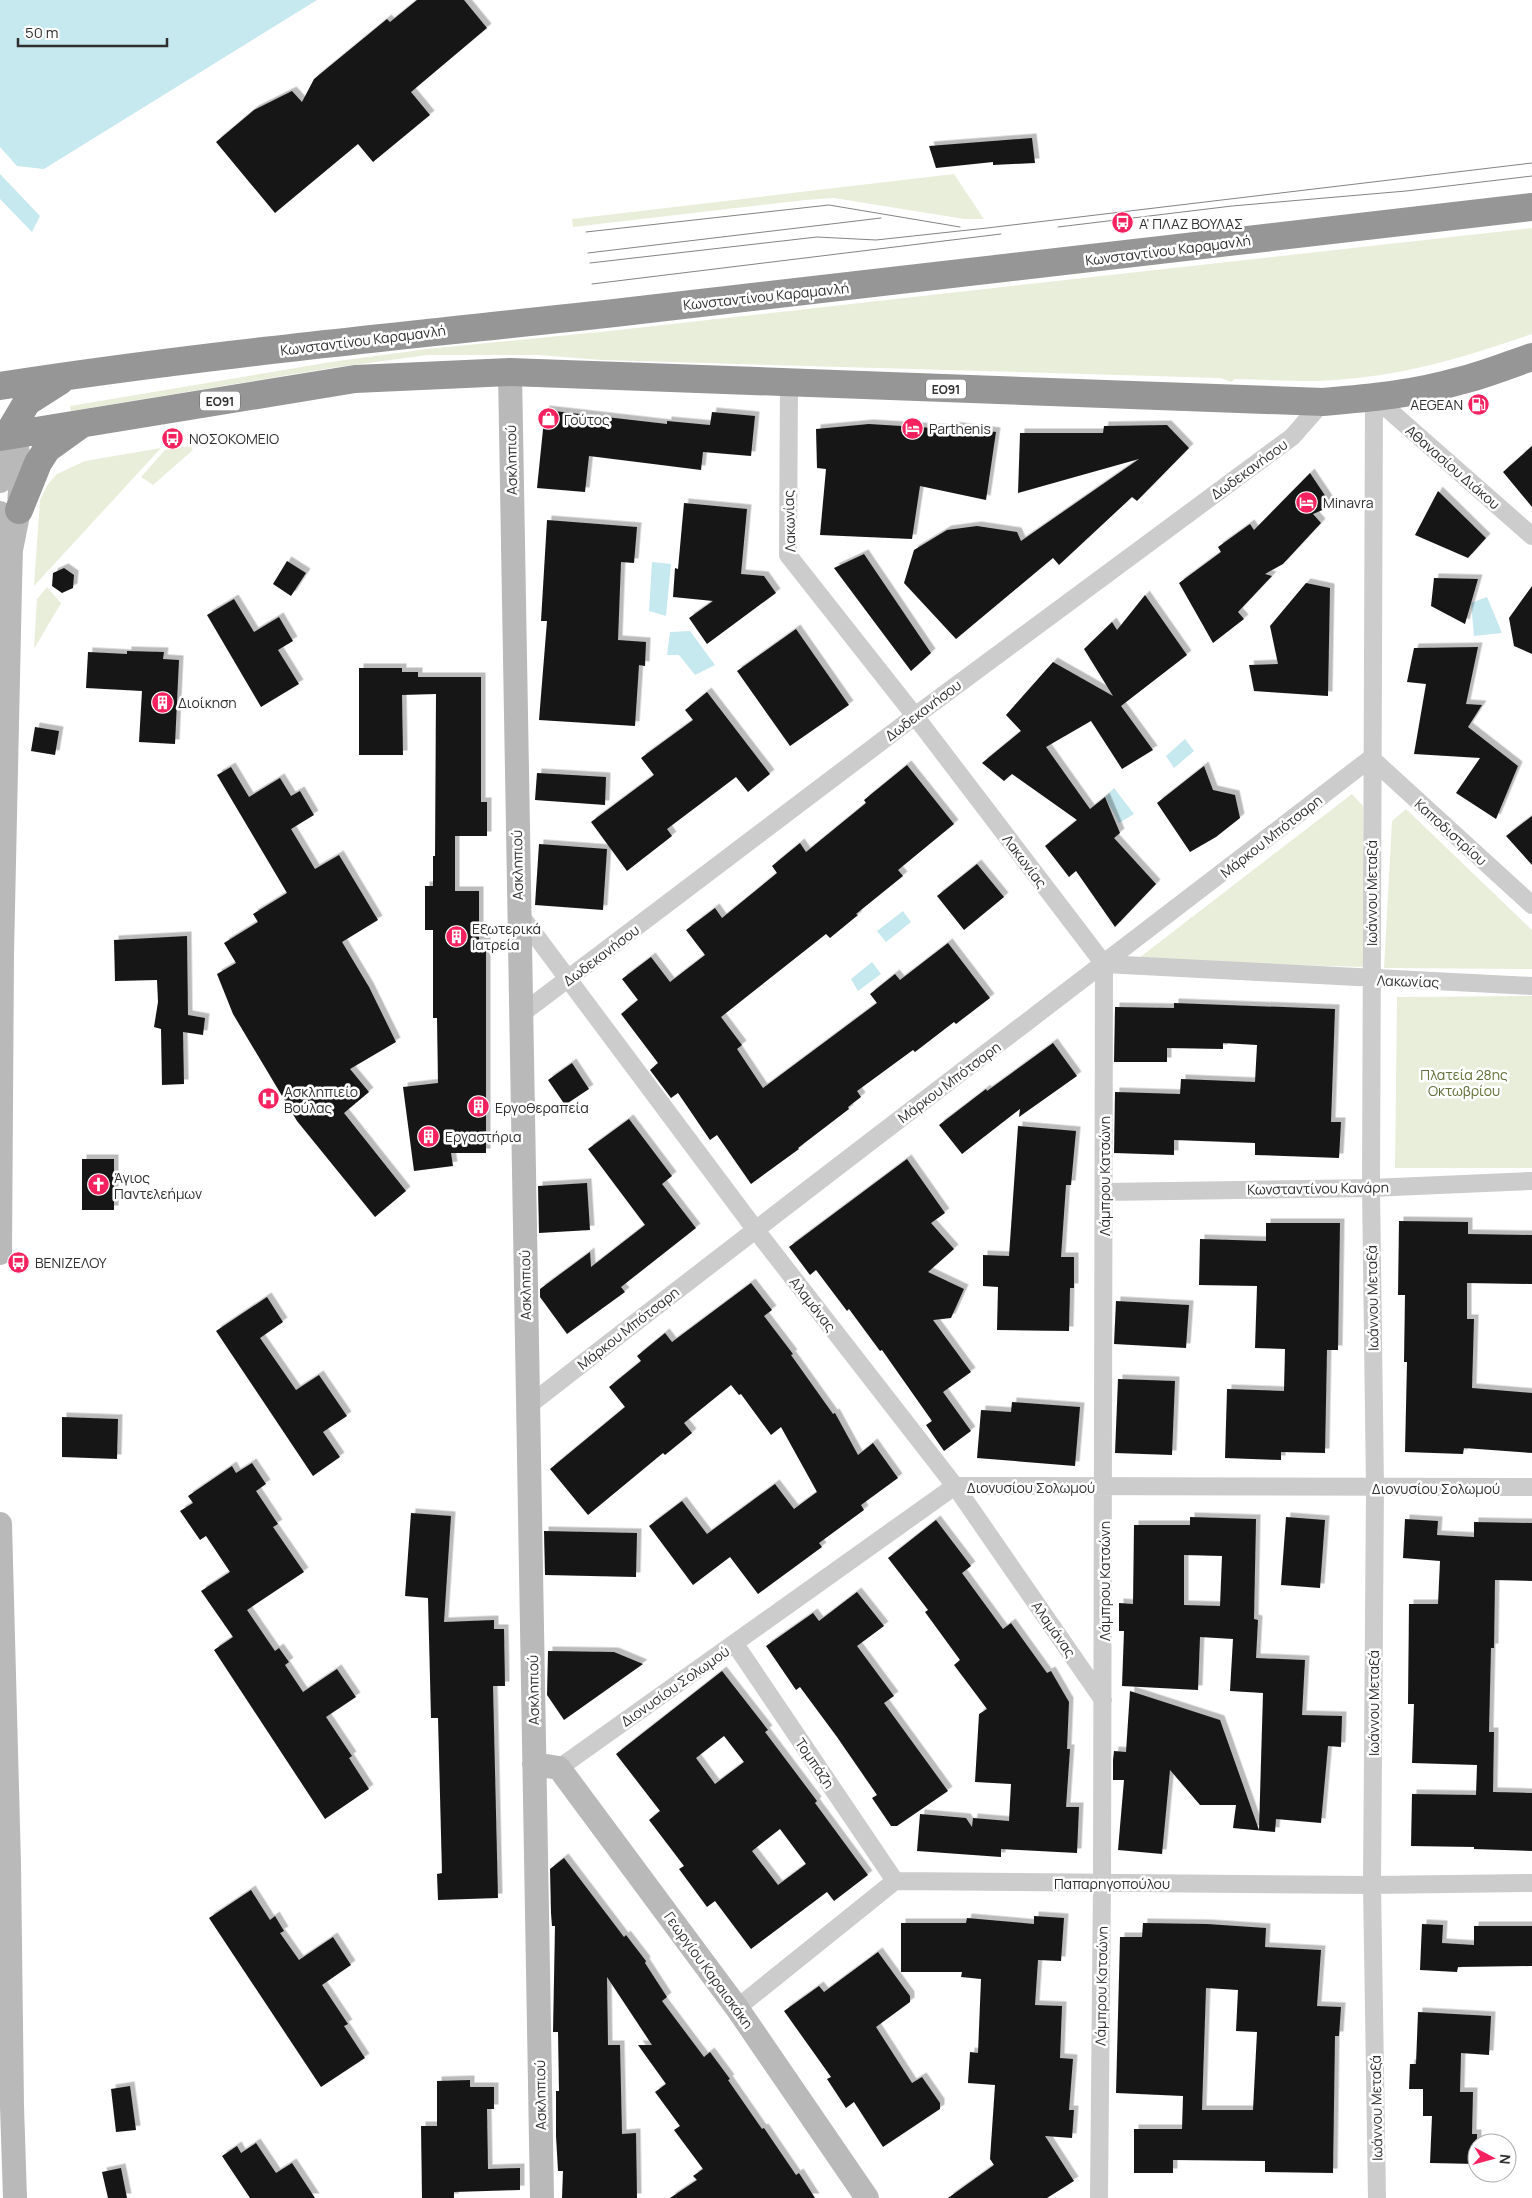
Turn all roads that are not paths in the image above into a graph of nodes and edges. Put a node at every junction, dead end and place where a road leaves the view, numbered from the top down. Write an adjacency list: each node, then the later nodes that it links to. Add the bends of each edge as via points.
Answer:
1 (1532, 207): 4 (highway, Κωνσταντίνου Καραμανλή)
2 (1532, 357): 7 (highway, ΕΟ91, via 1459,382)
3 (510, 372): 5 (highway, ΕΟ91); 9 (highway, ΕΟ91, via 356,379); 17 (street, Ασκληπιού)
4 (68, 376): 6 (highway, Κωνσταντίνου Καραμανλή); 10 (highway, via 27,402)
5 (788, 383): 8 (highway, ΕΟ91); 14 (street, Λακωνίας, via 788,555)
6 (0, 386)
7 (1374, 397): 8 (highway, ΕΟ91); 13 (street, Αθανασίου Διάκου); 15 (street, Ιωάννου Μεταξά)
8 (1323, 402): 14 (street, Δωδεκανήσου, via 1292,437)
9 (84, 422): 10 (highway, ΕΟ91); 12 (highway, via 47,449)
10 (2, 434): 11 (street); 12 (street, via 17,448 21,468)
11 (0, 481)
12 (10, 512): 18 (street)
13 (1532, 536)
14 (914, 716): 19 (street, Λακωνίας); 20 (street, Δωδεκανήσου)
15 (1371, 758): 16 (street, Καποδιστρίου); 19 (street, Μάρκου Μπότσαρη); 21 (street, Ιωάννου Μεταξά)
16 (1532, 905)
17 (518, 912): 20 (street, Αλαμάνας); 23 (street, Ασκληπιού)
18 (1, 954): 28 (street)
19 (1104, 964): 21 (street, Λακωνίας); 26 (street, Λάμπρου Κατσώνη); 27 (street, Μάρκου Μπότσαρη)
20 (568, 979): 23 (street, Δωδεκανήσου); 27 (street, Αλαμάνας)
21 (1371, 979): 22 (street, Λακωνίας); 25 (street, Ιωάννου Μεταξά)
22 (1532, 986)
23 (520, 1015): 29 (street, Ασκληπιού)
24 (1532, 1181): 25 (street, Κωνσταντίνου Κανάρη)
25 (1371, 1188): 26 (street, Κωνσταντίνου Κανάρη); 33 (street, Ιωάννου Μεταξά)
26 (1104, 1192): 31 (street, Λάμπρου Κατσώνη)
27 (755, 1229): 29 (street, Μάρκου Μπότσαρη); 30 (street, Αλαμάνας)
28 (0, 1253)
29 (528, 1406): 37 (street, Ασκληπιού)
30 (954, 1486): 31 (street, Διονυσίου Σολωμού); 35 (street, Διονυσίου Σολωμού); 36 (street, Αλαμάνας)
31 (1104, 1487): 33 (street, Διονυσίου Σολωμού); 36 (street, Λάμπρου Κατσώνη)
32 (1532, 1487): 33 (street, Διονυσίου Σολωμού)
33 (1374, 1488): 43 (street, Ιωάννου Μεταξά)
34 (0, 1524): 39 (street)
35 (735, 1644): 38 (street, Διονυσίου Σολωμού); 40 (street, Τομπάζη)
36 (1103, 1700): 41 (street, Λάμπρου Κατσώνη)
37 (534, 1764): 38 (street); 46 (street, Ασκληπιού)
38 (559, 1768): 44 (street, Γεωργίου Καραισκάκη)
39 (5, 1868): 45 (street)
40 (895, 1881): 41 (street, Παπαρηγοπούλου); 44 (street)
41 (1102, 1883): 43 (street, Παπαρηγοπούλου); 48 (street, Λάμπρου Κατσώνη)
42 (1532, 1883): 43 (street, Παπαρηγοπούλου)
43 (1372, 1885): 50 (street, Ιωάννου Μεταξά)
44 (737, 2008): 47 (street, Γεωργίου Καραισκάκη)
45 (15, 2198)
46 (542, 2198)
47 (867, 2198)
48 (1099, 2198): 49 (street)
49 (1107, 2198)
50 (1377, 2198)

